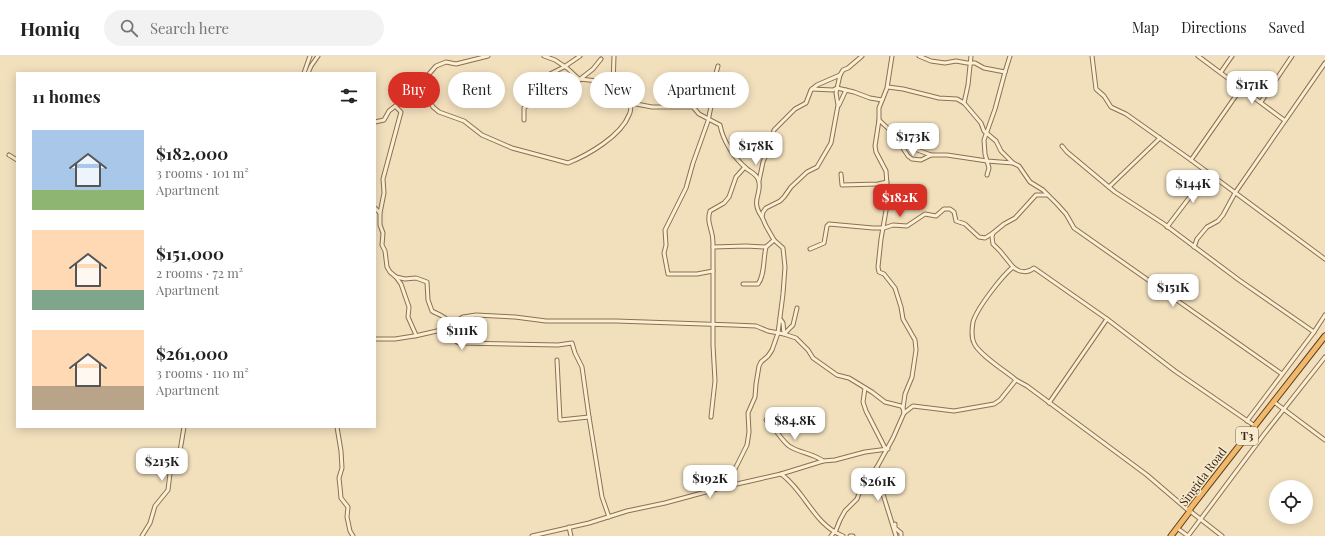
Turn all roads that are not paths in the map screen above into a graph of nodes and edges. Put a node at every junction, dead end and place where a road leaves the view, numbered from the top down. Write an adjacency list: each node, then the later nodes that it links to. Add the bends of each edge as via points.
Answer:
1 (310, 56): 21 (street)
2 (318, 56): 22 (street)
3 (488, 56): 23 (street, via 456,64 446,62 436,66)
4 (544, 56): 20 (street)
5 (580, 56): 20 (street)
6 (614, 56): 25 (street)
7 (862, 56): 28 (street)
8 (892, 56): 30 (street)
9 (919, 56): 17 (street, via 945,63)
10 (971, 56): 17 (street)
11 (1010, 56): 26 (street)
12 (1092, 56): 50 (street, via 1096,89 1111,107 1126,114)
13 (1198, 56): 27 (street)
14 (1232, 56): 27 (street)
15 (1292, 56): 36 (street)
16 (601, 59): 29 (street)
17 (970, 63): 26 (street); 37 (street)
18 (1325, 63): 47 (street)
19 (718, 66): 45 (street)
20 (564, 67): 24 (street); 44 (street, via 548,75 536,96 524,108)
21 (304, 72)
22 (308, 72)
23 (431, 72)
24 (570, 72)
25 (613, 72)
26 (1005, 72): 49 (street)
27 (1221, 72): 31 (street)
28 (840, 75): 32 (street); 33 (street)
29 (582, 77)
30 (888, 87): 35 (street); 37 (street, via 939,98 957,99)
31 (1242, 87): 36 (street); 56 (street)
32 (837, 88): 33 (street); 34 (street); 39 (street)
33 (812, 89): 63 (street, via 806,103 795,109 773,132)
34 (846, 90): 35 (street); 39 (street)
35 (882, 100): 46 (street)
36 (1261, 102): 47 (street)
37 (964, 103): 49 (street)
38 (645, 106): 45 (street, via 693,107)
39 (838, 107): 72 (street, via 831,143 817,168 807,172 780,201 766,208)
40 (393, 108): 48 (street, via 384,120)
41 (398, 108): 71 (street, via 401,112 383,179 384,192)
42 (434, 108): 43 (street, via 464,121 482,136 512,148 568,163 589,153 615,134 626,121)
43 (630, 108)
44 (524, 120)
45 (709, 120): 59 (street, via 720,125 725,141); 83 (street, via 686,188 665,230 664,253 668,274)
46 (879, 120): 51 (street); 64 (street, via 875,146 886,171)
47 (1284, 120): 67 (street)
48 (376, 122)
49 (986, 133): 57 (street, via 984,144); 58 (street, via 996,141 1001,151)
50 (1160, 138): 56 (street); 66 (street)
51 (901, 144): 54 (street); 54 (street, via 912,159 921,160)
52 (1062, 146): 66 (street)
53 (9, 155): 55 (street)
54 (931, 155): 57 (street)
55 (16, 159)
56 (1191, 160): 60 (street)
57 (987, 161): 58 (street); 62 (street)
58 (1013, 163): 65 (street, via 1019,166)
59 (745, 167): 63 (street); 77 (street, via 736,177 729,197 710,211 708,225)
60 (1208, 173): 67 (street); 73 (street)
61 (841, 174): 64 (street, via 842,184)
62 (987, 176)
63 (759, 181): 72 (street, via 756,204)
64 (887, 182): 74 (street, via 888,199)
65 (1036, 186): 68 (street); 69 (street)
66 (1109, 187): 73 (street)
67 (1235, 193): 79 (street, via 1218,221 1203,232); 81 (street)
68 (1047, 194): 69 (street); 100 (street, via 1066,214 1074,228)
69 (1036, 195): 75 (street, via 1015,218)
70 (376, 209): 71 (street)
71 (380, 213): 84 (street, via 382,245 387,267)
72 (762, 217): 76 (street)
73 (1167, 226): 79 (street)
74 (884, 228): 75 (street, via 894,225 907,226 925,214 936,216 944,209 950,209 954,212 956,221 965,224 979,237 985,238); 80 (street, via 829,224 824,243); 105 (street, via 878,271 885,275 895,288 903,319 916,343 911,382)
75 (993, 233): 82 (street, via 993,244)
76 (774, 240): 78 (street); 88 (street, via 783,248 785,262)
77 (713, 247): 78 (street); 83 (street)
78 (766, 247): 85 (street, via 761,281 758,284)
79 (1194, 247): 92 (street)
80 (810, 249)
81 (1325, 259)
82 (1013, 267): 89 (street, via 1025,272 1034,268); 101 (street, via 981,307 972,328 976,347)
83 (713, 271): 90 (street)
84 (396, 277): 91 (street, via 405,280 416,278 427,282 428,300 432,311 446,319); 95 (street, via 409,307 408,317)
85 (744, 284)
86 (797, 308): 94 (street, via 793,325)
87 (1325, 315): 92 (street)
88 (780, 319): 93 (street); 94 (street)
89 (1107, 319): 104 (street); 111 (street)
90 (713, 324): 91 (street, via 546,321 515,316 476,315 463,317); 93 (street, via 756,326); 109 (street, via 715,381)
91 (450, 327): 95 (street); 108 (street, via 453,338 459,343 558,345 572,342 582,366)
92 (1314, 332): 100 (street)
93 (778, 333): 94 (street); 120 (street, via 772,350 759,366 755,397 748,413 750,432 747,445)
94 (784, 334): 102 (street, via 797,340 820,364)
95 (415, 336): 97 (street)
96 (1325, 336): 103 (highway, Singida Road / T3)
97 (376, 339)
98 (1325, 357): 106 (street)
99 (557, 360): 108 (street, via 560,420)
100 (1282, 374): 111 (street)
101 (1016, 380): 104 (street); 107 (street, via 994,404 954,411 913,406)
102 (865, 388): 105 (street, via 885,402); 116 (street, via 863,400 866,411)
103 (1274, 402): 106 (street); 112 (highway, Singida Road / T3)
104 (1049, 403): 121 (street, via 1147,475)
105 (903, 408): 107 (street)
106 (1284, 409): 115 (street); 123 (street)
107 (904, 413): 116 (street)
108 (589, 417): 122 (street, via 602,497)
109 (711, 417)
110 (766, 420): 117 (street, via 790,446)
111 (1246, 421): 112 (street)
112 (1255, 426): 121 (highway, Singida Road / T3)
113 (184, 428): 129 (street, via 180,451 172,466 168,490 155,506 150,523)
114 (337, 428): 130 (street, via 342,451 339,482 342,498 348,507 347,517)
115 (1325, 440)
116 (886, 449): 117 (street); 118 (street)
117 (823, 462): 119 (street)
118 (877, 466): 125 (street, via 882,491); 128 (street, via 856,499 840,518)
119 (781, 474): 120 (street); 128 (street)
120 (728, 486): 122 (street)
121 (1189, 511): 123 (street); 127 (highway, Singida Road / T3)
122 (609, 517): 126 (street)
123 (1201, 518): 138 (street); 139 (street)
124 (899, 521): 125 (street)
125 (894, 525): 135 (street); 136 (street)
126 (569, 528): 131 (street); 132 (street)
127 (1176, 528): 137 (highway, Singida Road / T3); 138 (street)
128 (834, 532): 133 (street); 134 (street)
129 (142, 536)
130 (353, 536)
131 (532, 536)
132 (571, 536)
133 (831, 536)
134 (843, 536)
135 (896, 536)
136 (901, 536)
137 (1170, 536)
138 (1188, 536)
139 (1222, 536)

